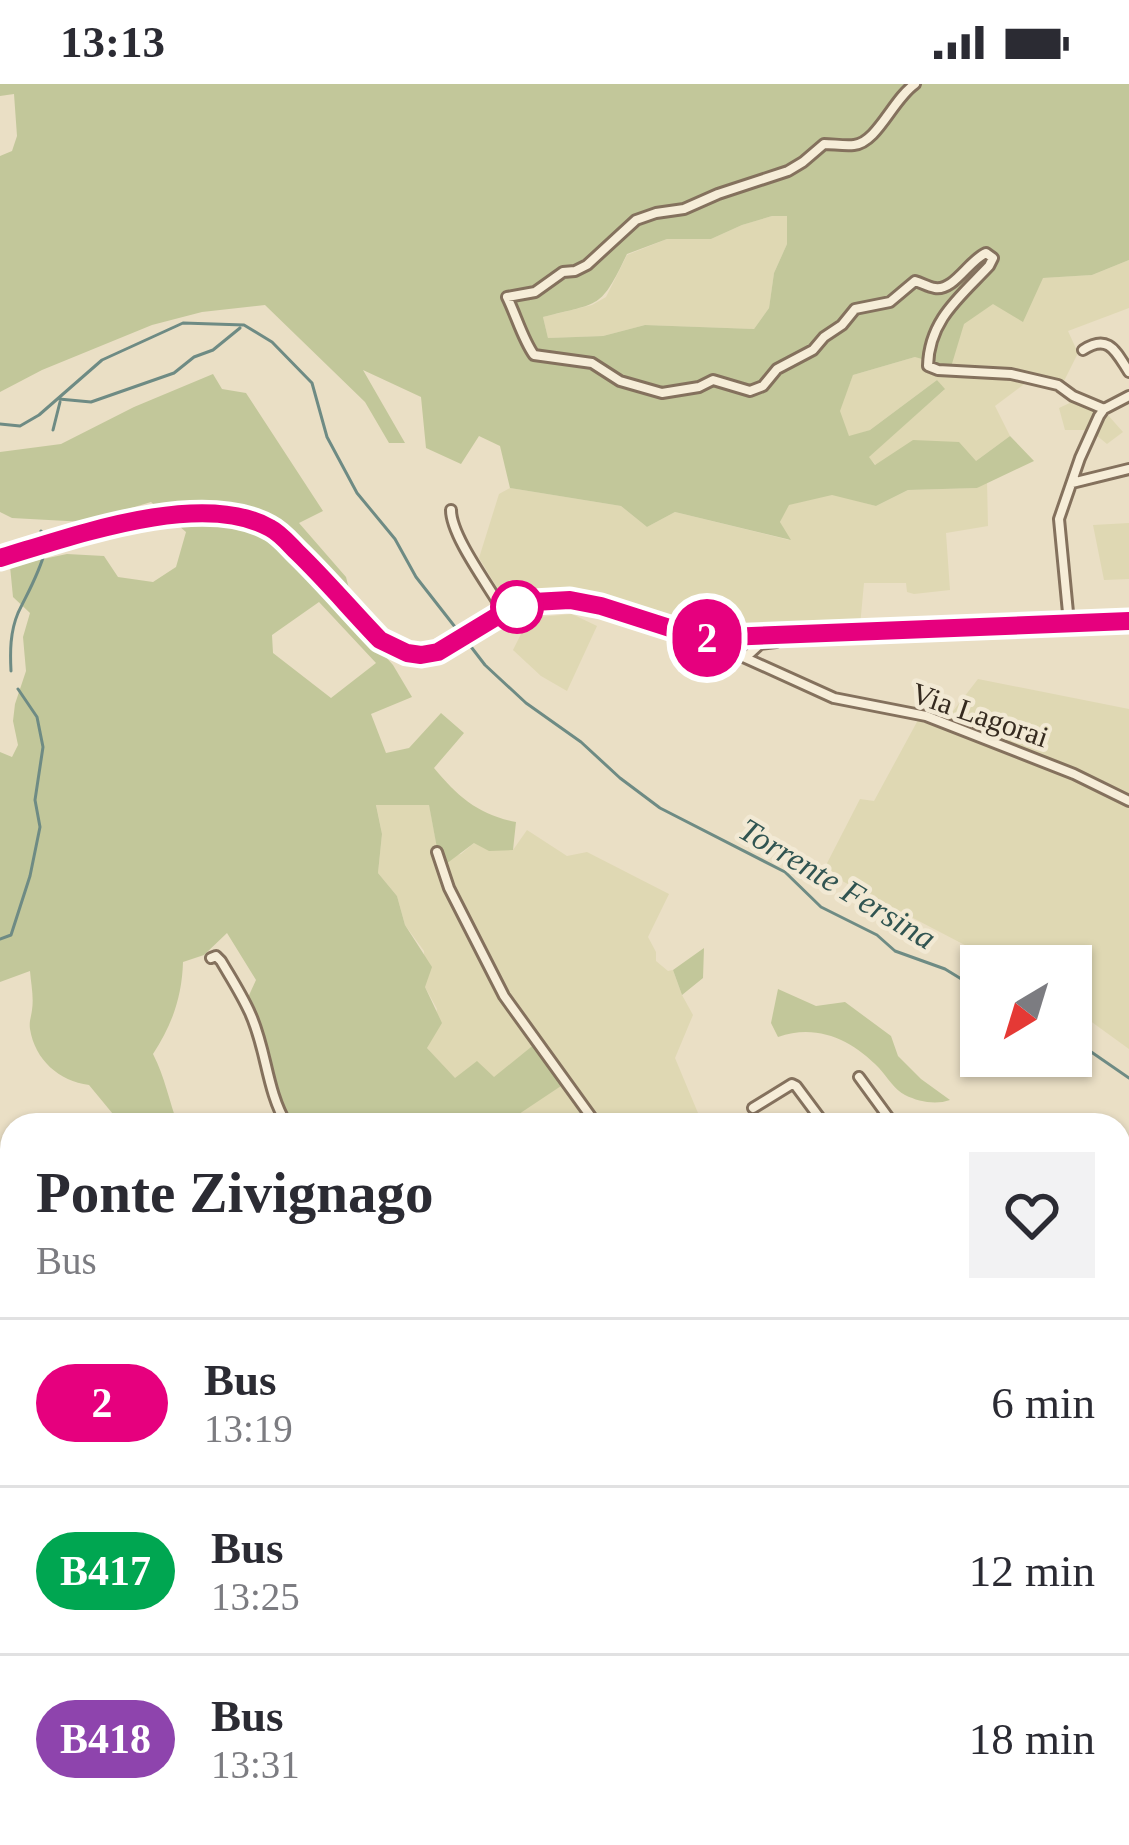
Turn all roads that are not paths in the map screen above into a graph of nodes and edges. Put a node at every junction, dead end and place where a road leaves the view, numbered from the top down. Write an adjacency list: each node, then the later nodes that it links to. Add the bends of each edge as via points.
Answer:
1 (915, 84): 5 (street, via 859,146 824,144 788,171 636,220 587,265 507,297 526,345 534,355 592,362 620,381 662,393 713,380 750,391 813,350 855,309 890,302 915,281 949,286 986,253 989,266 933,331 928,366 1058,385)
2 (1083, 350): 3 (street, via 1106,344)
3 (1129, 372)
4 (1129, 396): 5 (street)
5 (1104, 409): 7 (street)
6 (1129, 469): 7 (street)
7 (1072, 484): 14 (street, via 1059,519)
8 (451, 510): 12 (street, via 459,541)
9 (244, 516): 12 (main road, Via Lagorai, via 274,529 380,640 407,653 443,650)
10 (137, 520): 11 (main road)
11 (0, 558)
12 (504, 612): 17 (main road, Via Lagorai, via 570,600)
13 (1129, 620): 14 (main road, Via Lagorai)
14 (1069, 625): 15 (main road, Via Lagorai)
15 (786, 635): 16 (main road, Via Lagorai); 18 (street, Via Lagorai)
16 (744, 637): 17 (main road, Via Lagorai); 18 (street)
17 (701, 638): 18 (street, Via Lagorai)
18 (746, 656): 19 (street, Via Lagorai, via 834,698 926,716)
19 (1129, 801)
20 (437, 852): 25 (street, via 504,996)
21 (211, 958): 24 (street, via 221,961 250,1013)
22 (859, 1077): 27 (street)
23 (753, 1108): 26 (street, via 792,1084)
24 (281, 1113)
25 (588, 1113)
26 (816, 1113)
27 (885, 1113)

